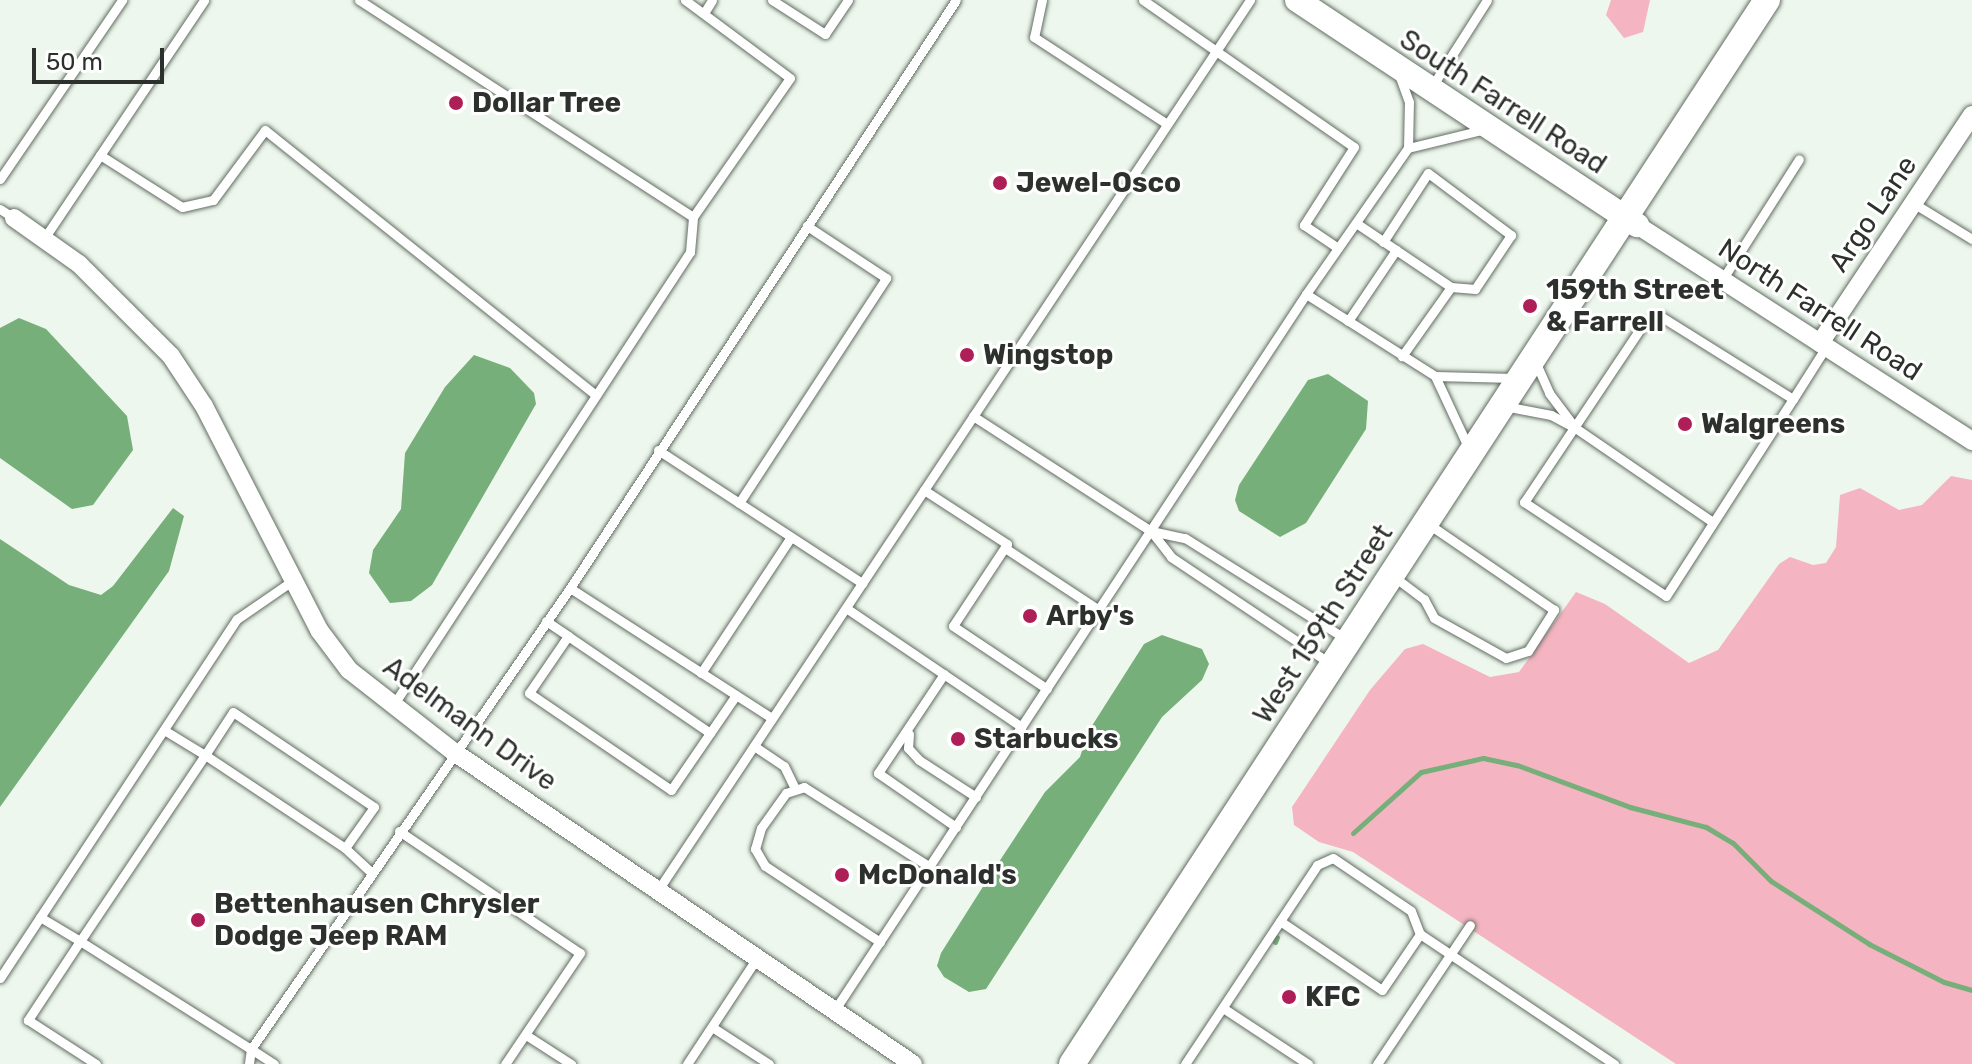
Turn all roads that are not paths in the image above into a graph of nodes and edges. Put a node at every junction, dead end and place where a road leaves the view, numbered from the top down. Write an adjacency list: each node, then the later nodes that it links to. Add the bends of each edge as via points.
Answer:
1 (122, 0): 25 (lane)
2 (204, 0): 23 (lane)
3 (359, 0): 28 (lane)
4 (685, 0): 15 (lane)
5 (712, 0): 15 (lane)
6 (848, 0): 14 (lane, via 825,34)
7 (956, 0): 31 (lane)
8 (1042, 0): 20 (lane, via 1034,37)
9 (1143, 0): 16 (lane)
10 (1250, 0): 16 (lane)
11 (1297, 0): 17 (street, South Farrell Road)
12 (1487, 0): 18 (lane)
13 (1767, 0): 29 (main road, West 159th Street)
14 (774, 1)
15 (704, 13): 28 (lane, via 790,78)
16 (1216, 50): 20 (lane); 35 (lane, via 1354,147 1304,225)
17 (1398, 70): 18 (street, South Farrell Road); 22 (lane, via 1409,102)
18 (1430, 90): 21 (street, South Farrell Road)
19 (1972, 115): 26 (street, Argo Lane)
20 (1167, 124): 48 (lane)
21 (1487, 129): 22 (lane); 29 (street, South Farrell Road)
22 (1408, 148): 30 (lane)
23 (100, 155): 33 (lane); 45 (lane, via 182,207 213,200 265,130)
24 (1799, 159): 37 (lane)
25 (0, 179)
26 (1913, 203): 32 (lane); 41 (street, Argo Lane)
27 (7, 214): 33 (street, Adelmann Drive)
28 (693, 217): 45 (lane, via 690,252)
29 (1631, 221): 37 (street, North Farrell Road); 43 (main road, West 159th Street)
30 (1356, 223): 34 (lane); 35 (lane)
31 (807, 226): 51 (lane); 54 (lane, via 886,278)
32 (1972, 239)
33 (43, 240): 61 (street, Adelmann Drive, via 131,310 171,356 204,406)
34 (1383, 242): 36 (lane); 38 (lane, via 1428,173 1511,235 1475,289)
35 (1338, 248): 39 (lane)
36 (1396, 250): 38 (lane); 40 (lane)
37 (1722, 280): 41 (street, North Farrell Road)
38 (1451, 287): 42 (lane)
39 (1306, 294): 40 (lane); 57 (lane)
40 (1348, 321): 42 (lane)
41 (1823, 345): 46 (lane); 50 (street, North Farrell Road)
42 (1402, 356): 44 (lane)
43 (1529, 369): 44 (lane); 47 (main road, West 159th Street); 49 (lane)
44 (1435, 376): 52 (lane)
45 (596, 395): 74 (lane)
46 (1793, 399): 49 (lane, via 1662,317 1642,326); 55 (lane)
47 (1504, 406): 49 (lane, via 1551,415); 52 (main road, West 159th Street)
48 (973, 416): 53 (lane); 57 (lane)
49 (1574, 427): 55 (lane); 55 (lane, via 1524,502 1666,596)
50 (1972, 441)
51 (658, 450): 54 (lane); 63 (lane)
52 (1472, 456): 56 (main road, West 159th Street)
53 (924, 490): 59 (lane, via 1007,544); 62 (lane)
54 (739, 503): 58 (lane)
55 (1713, 522)
56 (1427, 523): 60 (main road, West 159th Street); 60 (lane, via 1554,610 1528,651 1506,658 1434,618 1424,599)
57 (1151, 531): 65 (lane); 68 (lane, via 1185,538); 69 (lane, via 1171,557)
58 (791, 537): 62 (lane); 70 (lane)
59 (1005, 548): 65 (lane); 72 (lane, via 953,626)
60 (1393, 576): 68 (main road, West 159th Street)
61 (292, 581): 74 (street, Adelmann Drive, via 349,670); 78 (lane, via 237,619)
62 (862, 583): 64 (lane)
63 (570, 588): 66 (lane); 70 (lane)
64 (846, 608): 71 (lane); 75 (lane)
65 (1099, 610): 72 (lane)
66 (546, 621): 67 (lane); 81 (lane)
67 (568, 636): 79 (lane); 79 (lane, via 529,693 671,790)
68 (1349, 641): 69 (main road, West 159th Street)
69 (1333, 665): 113 (main road, West 159th Street)
70 (701, 673): 73 (lane)
71 (944, 674): 76 (lane); 77 (lane)
72 (1047, 689): 77 (lane)
73 (736, 695): 75 (lane); 79 (lane)
74 (392, 707): 81 (street, Adelmann Drive)
75 (772, 718): 80 (lane)
76 (915, 719): 84 (lane, via 908,748); 85 (lane, via 878,773)
77 (1022, 727): 84 (lane)
78 (164, 730): 82 (lane); 91 (lane)
79 (710, 733)
80 (754, 746): 83 (lane, via 784,766); 90 (lane)
81 (454, 752): 86 (lane); 90 (street, Adelmann Drive)
82 (205, 755): 87 (lane); 87 (lane, via 233,712 374,807); 95 (lane)
83 (795, 789): 88 (lane, via 815,791); 96 (lane, via 761,828 755,849 759,857)
84 (976, 797): 85 (lane)
85 (956, 827): 88 (lane)
86 (399, 831): 89 (lane); 103 (lane, via 580,953)
87 (345, 848): 89 (lane)
88 (930, 867): 96 (lane)
89 (371, 872): 104 (lane)
90 (658, 890): 98 (street, Adelmann Drive)
91 (40, 917): 95 (lane); 99 (lane)
92 (1280, 921): 94 (lane, via 1382,990); 94 (lane, via 1317,865 1333,858 1411,911); 100 (lane)
93 (1470, 925): 97 (lane)
94 (1420, 934): 97 (lane)
95 (80, 941): 104 (lane); 105 (lane, via 28,1020)
96 (880, 942): 101 (lane)
97 (1451, 955): 116 (lane); 117 (lane)
98 (757, 958): 101 (street, Adelmann Drive); 102 (lane)
99 (0, 978)
100 (1223, 1008): 114 (lane); 115 (lane)
101 (834, 1011): 112 (street, Adelmann Drive)
102 (712, 1027): 110 (lane); 111 (lane)
103 (526, 1035): 108 (lane); 109 (lane)
104 (251, 1049): 106 (lane); 107 (lane)
105 (96, 1064)
106 (249, 1064)
107 (274, 1064)
108 (505, 1064)
109 (571, 1064)
110 (687, 1064)
111 (769, 1064)
112 (913, 1064)
113 (1072, 1064)
114 (1185, 1064)
115 (1308, 1064)
116 (1377, 1064)
117 (1614, 1064)

